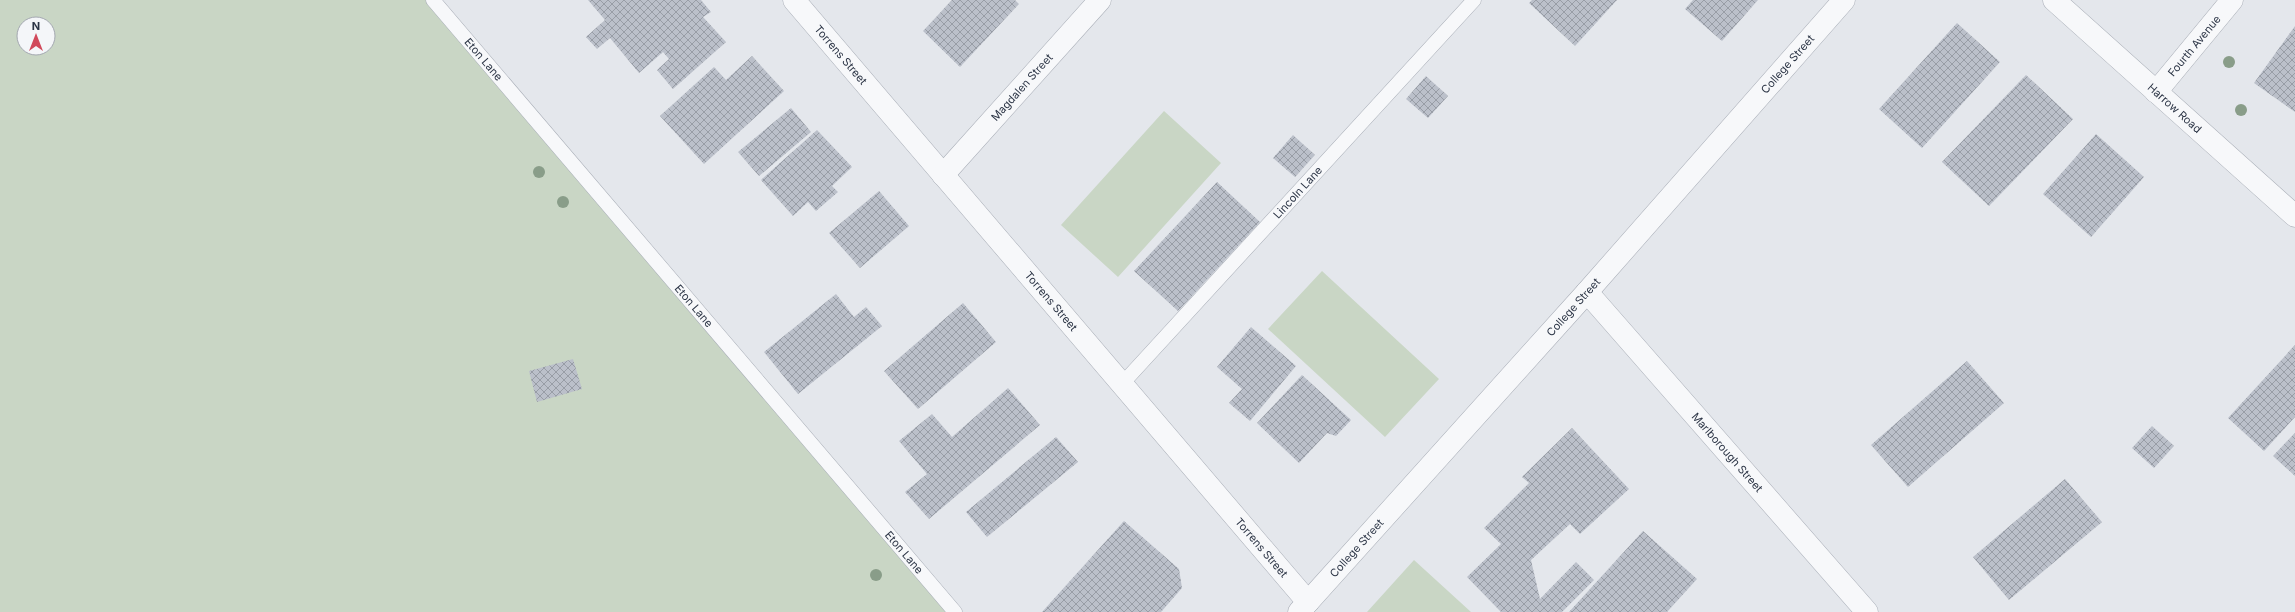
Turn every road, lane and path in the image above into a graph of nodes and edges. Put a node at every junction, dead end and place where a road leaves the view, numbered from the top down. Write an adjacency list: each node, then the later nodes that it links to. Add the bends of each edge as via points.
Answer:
1 (433, 0): 14 (lane, Eton Lane)
2 (794, 0): 9 (street, Torrens Street)
3 (1100, 0): 9 (street, Magdalen Street)
4 (1474, 0): 12 (lane, Lincoln Lane)
5 (1844, 0): 11 (street, College Street)
6 (2054, 0): 8 (street, Harrow Road)
7 (2232, 0): 8 (street, Fourth Avenue)
8 (2156, 92): 10 (street, Harrow Road)
9 (943, 175): 12 (street, Torrens Street)
10 (2295, 216)
11 (1587, 292): 13 (street, College Street); 15 (street, Marlborough Street)
12 (1122, 384): 13 (street, Torrens Street)
13 (1304, 607)
14 (955, 612)
15 (1867, 612)

